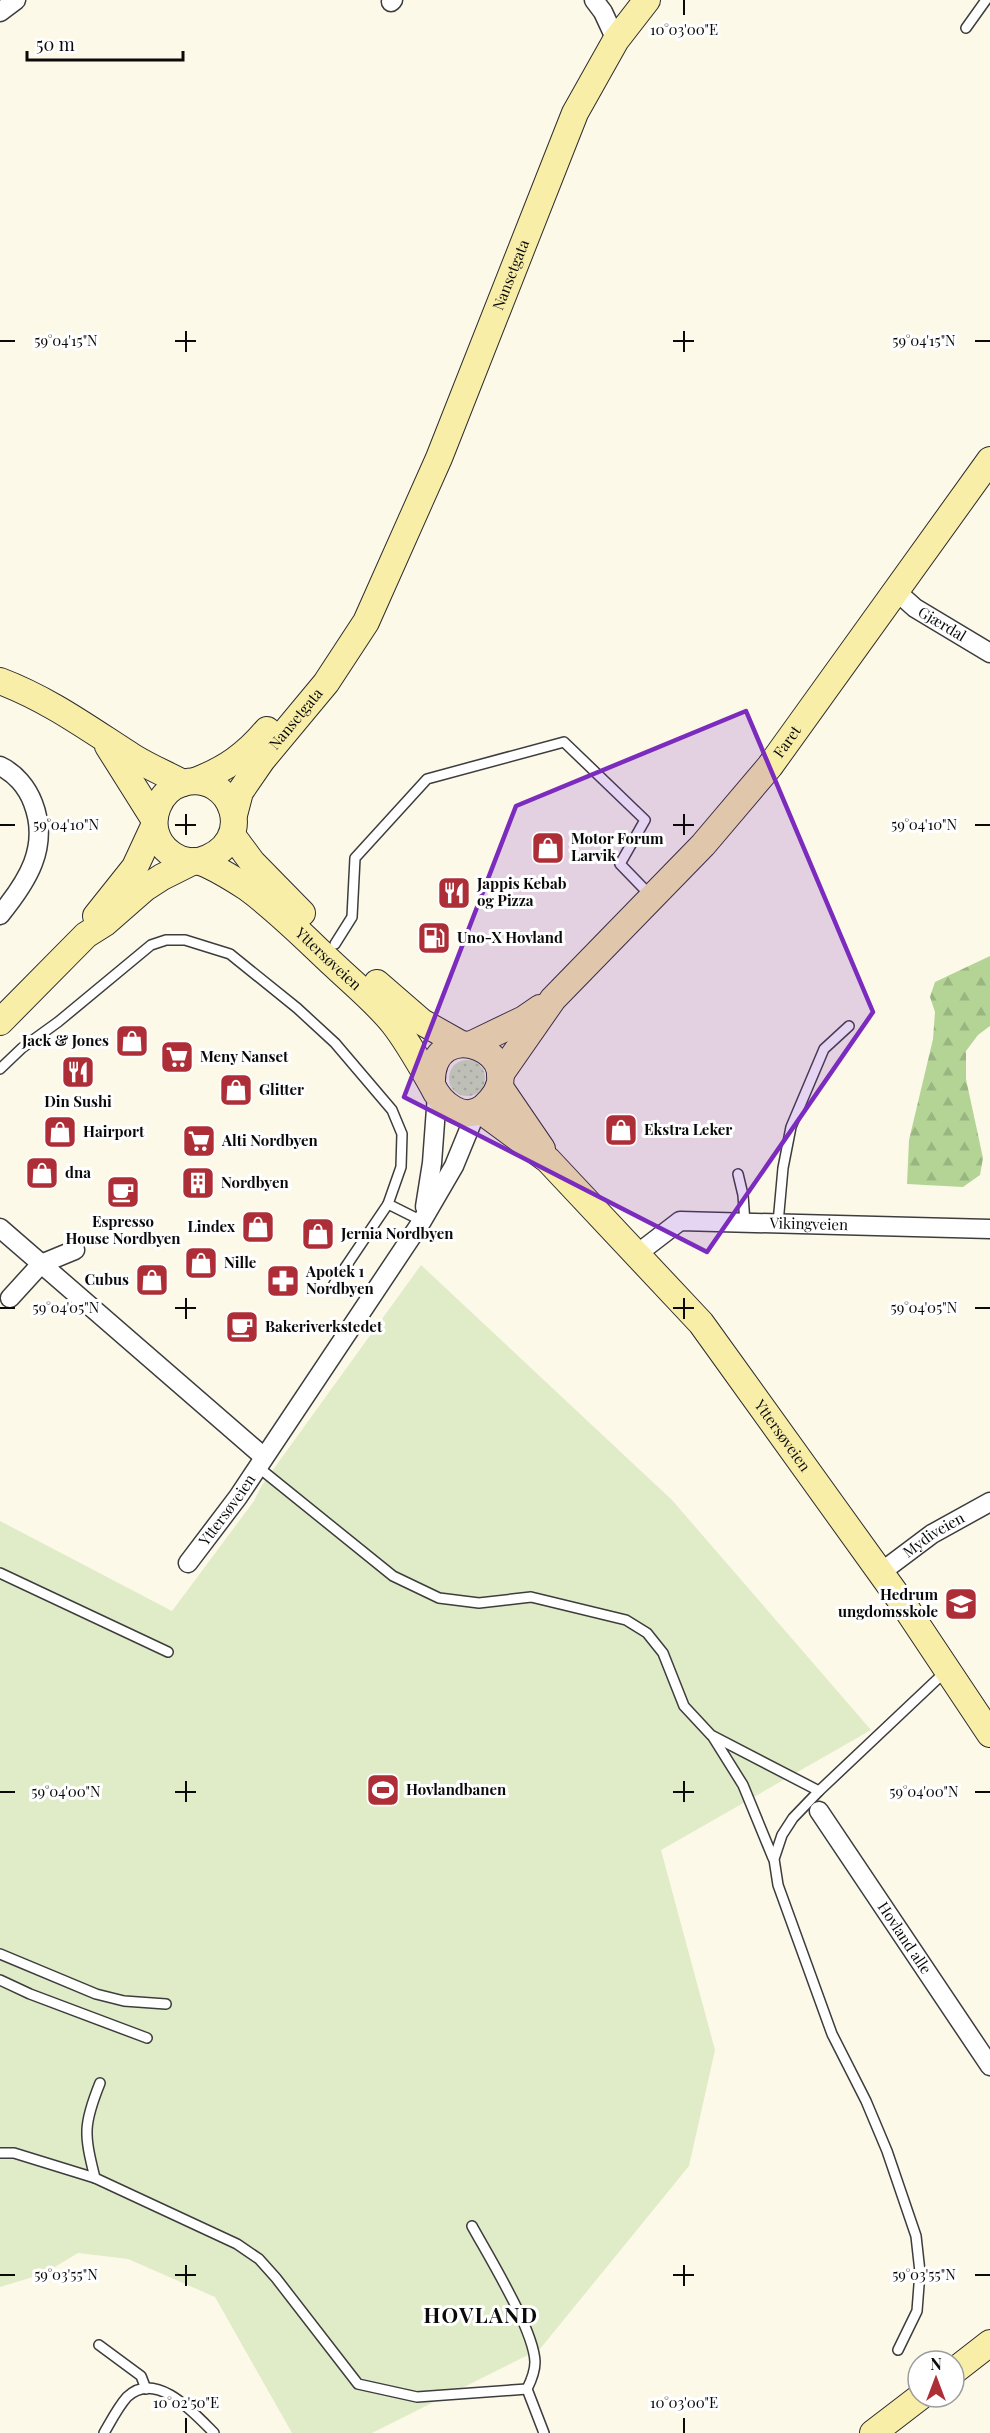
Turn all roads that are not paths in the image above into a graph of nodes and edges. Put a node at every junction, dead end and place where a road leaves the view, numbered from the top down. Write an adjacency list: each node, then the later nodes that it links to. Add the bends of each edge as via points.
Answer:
1 (16, 0): 5 (street)
2 (594, 0): 7 (street)
3 (647, 0): 7 (main road, Nansetgata)
4 (986, 0): 6 (lane)
5 (0, 12)
6 (966, 28)
7 (616, 40): 9 (main road, Nansetgata, via 574,113)
8 (990, 460): 10 (main road, Faret)
9 (395, 560): 15 (main road, Nansetgata, via 312,675 250,750 219,772); 17 (main road, Nansetgata, via 366,622 326,683 240,792)
10 (896, 591): 11 (street, Gjærdal, via 915,608); 19 (main road, Faret, via 770,766 704,845)
11 (990, 653)
12 (0, 681): 13 (main road, via 32,693)
13 (100, 734): 15 (main road, via 134,758); 16 (main road)
14 (0, 766): 20 (street, via 20,781 31,796 40,833 39,851 31,871)
15 (189, 782): 16 (main road, via 163,797); 17 (main road, via 208,783 219,789 231,805)
16 (154, 822): 18 (main road, via 167,851); 21 (main road, via 135,867 97,914)
17 (233, 825): 18 (main road, via 220,853); 22 (main road, Yttersøveien, via 279,892)
18 (196, 861): 21 (main road, via 153,882); 29 (main road, Yttersøveien, via 220,870 248,888 381,1009 406,1041)
19 (651, 897): 22 (lane, via 620,864 645,820 564,742 427,779 355,858 352,917); 23 (main road, Faret)
20 (0, 915)
21 (86, 935): 24 (main road)
22 (335, 944): 26 (main road, Yttersøveien, via 422,1022)
23 (553, 999): 26 (main road, Faret, via 524,1020); 28 (main road, Faret)
24 (0, 1022)
25 (849, 1026): 36 (lane, via 824,1049 791,1127)
26 (467, 1044): 28 (main road, via 491,1054 498,1064); 29 (main road, via 451,1046 435,1062)
27 (0, 1069): 33 (lane, via 151,945 185,940 230,954 335,1043 392,1110 402,1134 401,1167)
28 (500, 1081): 30 (main road, via 495,1097); 31 (main road, Yttersøveien)
29 (434, 1090): 30 (main road, via 454,1110); 34 (street, Yttersøveien, via 432,1163)
30 (478, 1110): 31 (main road, Yttersøveien); 34 (street, Yttersøveien, via 454,1166)
31 (548, 1160): 40 (main road, Yttersøveien)
32 (738, 1174): 35 (lane)
33 (388, 1204): 34 (lane); 42 (lane)
34 (422, 1221): 44 (street, Yttersøveien)
35 (745, 1223): 36 (street, Vikingveien); 40 (street, Vikingveien, via 680,1221)
36 (778, 1224): 38 (street, Vikingveien)
37 (0, 1228): 41 (street)
38 (990, 1229)
39 (75, 1250): 41 (street)
40 (637, 1254): 48 (main road, Yttersøveien, via 701,1323)
41 (41, 1263): 43 (street); 44 (street)
42 (334, 1284)
43 (10, 1298)
44 (261, 1462): 46 (street, Yttersøveien); 52 (lane, via 393,1576 439,1598 479,1603 531,1597 626,1620 647,1633 663,1653 684,1706)
45 (990, 1502): 48 (street, Mydiveien, via 932,1534)
46 (188, 1563)
47 (0, 1573): 49 (lane)
48 (880, 1573): 50 (main road, Yttersøveien)
49 (168, 1652)
50 (946, 1670): 51 (main road, Yttersøveien); 53 (lane)
51 (990, 1734)
52 (711, 1735): 53 (lane); 55 (lane, via 743,1785)
53 (819, 1791): 55 (lane, via 782,1835)
54 (819, 1811): 60 (street, Hovland alle)
55 (774, 1859): 67 (lane, via 778,1885 832,2034 866,2101 916,2236 920,2272 917,2311)
56 (0, 1954): 58 (lane, via 96,1994)
57 (0, 1980): 59 (lane)
58 (166, 2004)
59 (147, 2038)
60 (990, 2066)
61 (100, 2083): 63 (lane, via 85,2127)
62 (0, 2152): 63 (lane)
63 (94, 2178): 70 (lane, via 237,2244 259,2259 358,2384 417,2397)
64 (472, 2226): 70 (lane, via 532,2347 534,2369)
65 (990, 2343): 68 (main road)
66 (99, 2345): 69 (lane, via 141,2376)
67 (898, 2350)
68 (966, 2362)
69 (146, 2389): 72 (lane, via 127,2398); 73 (lane, via 169,2393)
70 (527, 2389): 74 (lane)
71 (906, 2408): 75 (main road)
72 (104, 2433)
73 (214, 2433)
74 (544, 2433)
75 (873, 2433)

